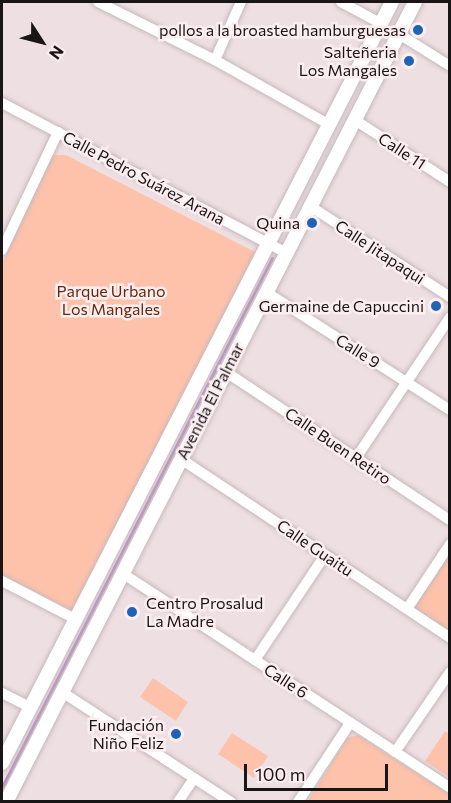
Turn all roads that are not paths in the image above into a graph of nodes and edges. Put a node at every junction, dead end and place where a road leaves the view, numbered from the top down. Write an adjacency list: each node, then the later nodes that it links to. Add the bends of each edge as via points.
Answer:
1 (241, 2): 9 (street)
2 (341, 2): 7 (street)
3 (415, 2): 6 (street, Avenida El Palmar)
4 (106, 3): 9 (street)
5 (391, 3): 6 (street); 7 (street, Avenida El Palmar)
6 (408, 15): 8 (street, Avenida El Palmar)
7 (380, 23): 13 (street, Avenida El Palmar)
8 (399, 34): 10 (street); 12 (street, Avenida El Palmar)
9 (215, 60): 13 (street)
10 (450, 66)
11 (2, 104): 14 (street, Calle Pedro Suárez Arana)
12 (355, 120): 15 (street, Calle 11); 16 (street, Avenida El Palmar)
13 (328, 124): 17 (street, Avenida El Palmar)
14 (58, 132): 17 (street, Calle Pedro Suárez Arana); 18 (street)
15 (450, 182)
16 (310, 206): 19 (street, Avenida El Palmar); 21 (street, Calle Jitapaqui)
17 (268, 243): 19 (street, Calle Pedro Suárez Arana); 26 (street, Avenida El Palmar)
18 (2, 249)
19 (286, 253): 20 (street, Avenida El Palmar)
20 (266, 292): 23 (street, Avenida El Palmar); 24 (street, Calle 9)
21 (450, 297)
22 (450, 317): 24 (street)
23 (226, 372): 26 (street, Avenida El Palmar); 27 (street, Calle Buen Retiro)
24 (407, 381): 25 (street, Calle 9); 27 (street)
25 (450, 410)
26 (184, 431): 28 (street, Avenida El Palmar); 35 (street, Avenida El Palmar)
27 (356, 458): 29 (street, Calle Buen Retiro)
28 (181, 459): 31 (street, Calle Guaitu); 32 (street, Avenida El Palmar)
29 (450, 520)
30 (450, 544): 34 (street)
31 (325, 555): 34 (street, Calle Guaitu); 38 (street)
32 (122, 573): 37 (street, Avenida El Palmar); 38 (street, Calle 6)
33 (2, 581): 35 (street)
34 (407, 609): 36 (street, Calle Guaitu)
35 (75, 619): 37 (street, Avenida El Palmar)
36 (450, 638)
37 (69, 653): 40 (street, Avenida El Palmar); 42 (street, Avenida El Palmar)
38 (255, 660): 43 (street, Calle 6)
39 (450, 672): 44 (street)
40 (62, 692): 46 (street); 48 (street, Avenida El Palmar)
41 (2, 693): 42 (street)
42 (30, 707): 45 (street, Avenida El Palmar)
43 (350, 723): 44 (street, Calle 6); 51 (street)
44 (395, 752): 47 (street, Calle 6)
45 (2, 763)
46 (194, 778): 49 (street); 50 (street)
47 (450, 788)
48 (6, 801)
49 (178, 801)
50 (231, 801)
51 (298, 801)

